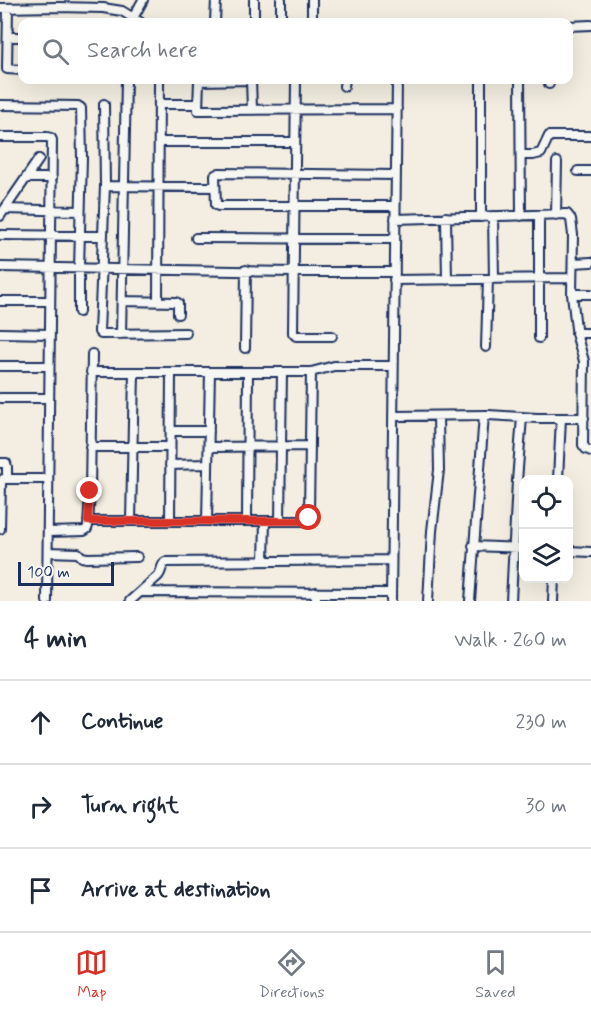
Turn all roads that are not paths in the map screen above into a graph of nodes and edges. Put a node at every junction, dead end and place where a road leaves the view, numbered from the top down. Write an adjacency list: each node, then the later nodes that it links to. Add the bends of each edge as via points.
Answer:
1 (143, 0): 9 (street)
2 (216, 0): 10 (street)
3 (255, 0): 11 (street)
4 (281, 0): 12 (street)
5 (312, 0): 13 (street)
6 (98, 4): 7 (street); 8 (street)
7 (4, 8): 16 (street)
8 (131, 18)
9 (136, 18)
10 (215, 18)
11 (254, 18)
12 (281, 18)
13 (312, 18)
14 (573, 26): 15 (street)
15 (591, 26)
16 (8, 37): 17 (street); 18 (street, via 7,69)
17 (18, 38)
18 (18, 70)
19 (126, 84): 49 (street)
20 (159, 84): 30 (street)
21 (199, 84): 28 (street)
22 (251, 84): 33 (street)
23 (296, 84): 31 (street)
24 (397, 84): 32 (street)
25 (481, 84): 61 (street)
26 (520, 84): 38 (street)
27 (104, 104): 48 (street)
28 (198, 104): 30 (street); 33 (street, via 198,110)
29 (0, 105): 55 (street, via 81,107)
30 (159, 105): 36 (street)
31 (296, 109): 32 (street); 33 (street); 37 (street)
32 (397, 109): 44 (street)
33 (252, 110)
34 (591, 136): 38 (street, via 549,136 541,153)
35 (0, 137): 46 (street, via 51,138)
36 (159, 142): 37 (street); 47 (street)
37 (295, 142): 43 (street)
38 (521, 155): 60 (street)
39 (39, 159): 45 (street)
40 (557, 162): 57 (street)
41 (578, 171): 42 (street)
42 (591, 171)
43 (295, 174): 44 (street); 50 (street, via 219,173 215,175); 52 (street)
44 (396, 174): 51 (street)
45 (26, 178): 46 (street); 53 (street)
46 (52, 178): 54 (street)
47 (158, 185): 49 (street); 50 (street); 78 (street)
48 (105, 186): 49 (street); 67 (street)
49 (124, 186): 77 (street)
50 (215, 187): 52 (street, via 218,206)
51 (395, 206): 52 (street); 63 (street)
52 (294, 207): 69 (street)
53 (5, 209): 54 (street); 58 (street)
54 (51, 210): 55 (street); 65 (street)
55 (80, 211): 66 (street)
56 (539, 215): 57 (street); 60 (street); 82 (street)
57 (556, 215): 72 (street, via 567,214 571,219)
58 (0, 216)
59 (493, 216): 60 (street); 61 (street); 84 (street)
60 (521, 216)
61 (481, 217): 62 (street)
62 (446, 218): 63 (street); 85 (street)
63 (395, 219): 70 (street)
64 (0, 235): 65 (street)
65 (51, 235): 66 (street); 74 (street)
66 (80, 236): 67 (street); 75 (street)
67 (103, 237): 76 (street)
68 (196, 238): 69 (street)
69 (294, 239): 70 (street); 80 (street)
70 (395, 239): 81 (street)
71 (591, 262): 72 (street)
72 (573, 263): 83 (street)
73 (0, 267): 74 (street)
74 (50, 268): 75 (street); 89 (street)
75 (79, 268): 76 (street); 92 (street)
76 (101, 268): 77 (street); 99 (street, via 99,332)
77 (123, 268): 78 (street); 90 (street)
78 (158, 269): 79 (street); 91 (street)
79 (246, 270): 80 (street); 103 (street)
80 (293, 272): 81 (street); 100 (street, via 293,335)
81 (394, 276): 85 (street); 107 (street)
82 (539, 278): 83 (street); 84 (street); 101 (street)
83 (572, 278): 86 (street)
84 (491, 279): 85 (street); 102 (street)
85 (447, 280)
86 (572, 294): 87 (street); 96 (street)
87 (591, 294)
88 (0, 301): 89 (street)
89 (50, 301): 98 (street)
90 (122, 301): 91 (street); 99 (street)
91 (158, 302): 93 (street, via 177,302)
92 (80, 312)
93 (178, 314)
94 (0, 333): 98 (street)
95 (186, 333): 99 (street)
96 (576, 333): 97 (street); 118 (street, via 584,361)
97 (591, 333)
98 (50, 334): 106 (street)
99 (122, 334)
100 (332, 336)
101 (539, 339)
102 (486, 347)
103 (245, 348)
104 (92, 354): 108 (street)
105 (0, 366): 106 (street)
106 (49, 366): 116 (street)
107 (393, 366): 114 (street, via 334,366); 119 (street)
108 (92, 372): 109 (street); 127 (street)
109 (134, 372): 110 (street); 131 (street)
110 (171, 372): 111 (street); 123 (street)
111 (210, 372): 112 (street); 124 (street)
112 (248, 372): 113 (street); 130 (street)
113 (282, 372): 114 (street); 125 (street)
114 (311, 372): 126 (street)
115 (0, 398): 116 (street)
116 (49, 398): 138 (street)
117 (484, 415): 120 (street); 121 (street); 148 (street)
118 (586, 415): 122 (street); 132 (street, via 583,445)
119 (393, 416): 120 (street); 155 (street)
120 (438, 416): 165 (street, via 439,470)
121 (522, 417): 122 (street); 149 (street)
122 (561, 418): 136 (street)
123 (171, 431): 124 (street); 128 (street)
124 (209, 431): 129 (street)
125 (281, 446): 126 (street); 130 (street); 145 (street)
126 (310, 446): 145 (street, via 309,518)
127 (90, 447): 131 (street); 139 (street)
128 (170, 447): 131 (street); 135 (street)
129 (209, 447): 130 (street); 134 (street)
130 (247, 447): 143 (street)
131 (133, 448): 140 (street)
132 (591, 451)
133 (0, 463): 137 (street, via 7,465)
134 (208, 464): 135 (street); 142 (street)
135 (170, 465): 141 (street)
136 (558, 475)
137 (7, 478): 138 (street); 146 (street, via 1,483)
138 (48, 478): 147 (street)
139 (88, 521): 140 (street); 147 (street, via 84,531)
140 (131, 521): 141 (street)
141 (170, 521): 142 (street)
142 (207, 521): 143 (street)
143 (247, 521): 144 (street)
144 (265, 521): 145 (street); 156 (street)
145 (280, 521)
146 (0, 529)
147 (48, 532): 152 (street)
148 (473, 546): 149 (street); 166 (street)
149 (514, 548): 150 (street); 167 (street)
150 (519, 548)
151 (573, 551): 153 (street)
152 (48, 552): 154 (street, via 78,553 87,558); 162 (street)
153 (591, 552)
154 (136, 557)
155 (391, 560): 156 (street); 161 (street)
156 (264, 561): 158 (street, via 165,562 161,573)
157 (554, 583): 168 (street)
158 (142, 592): 159 (street); 163 (street)
159 (316, 592): 160 (street); 164 (street)
160 (344, 597): 161 (street)
161 (391, 597)
162 (47, 601)
163 (130, 601)
164 (316, 601)
165 (428, 601)
166 (470, 601)
167 (511, 601)
168 (553, 601)

